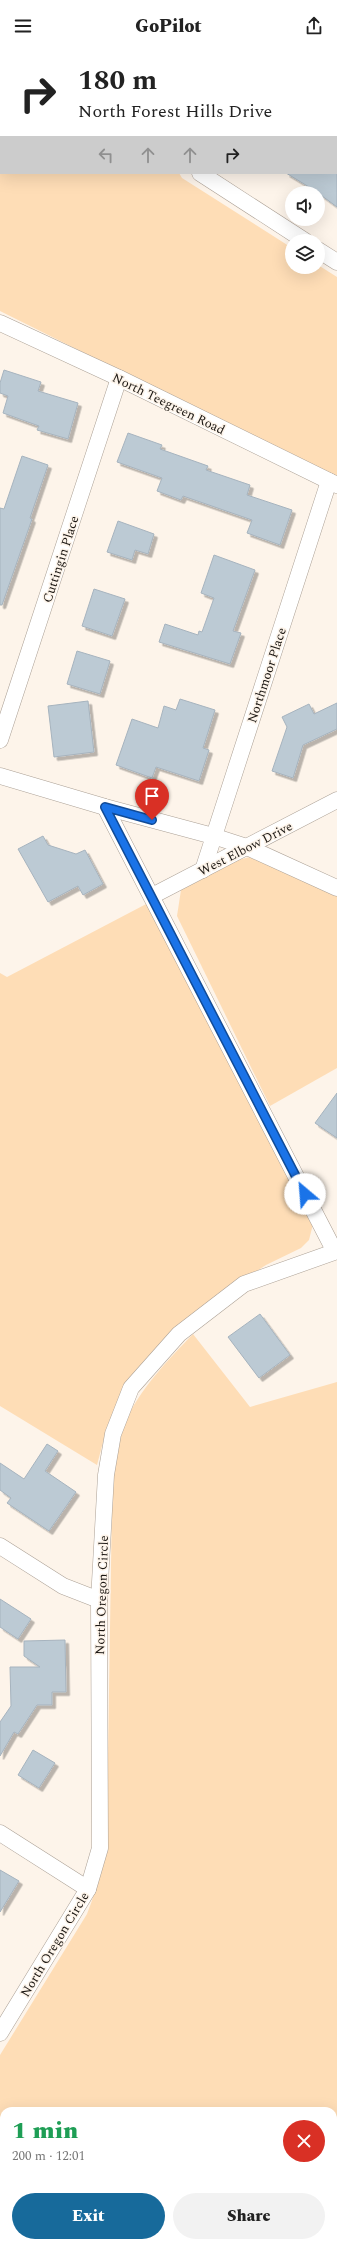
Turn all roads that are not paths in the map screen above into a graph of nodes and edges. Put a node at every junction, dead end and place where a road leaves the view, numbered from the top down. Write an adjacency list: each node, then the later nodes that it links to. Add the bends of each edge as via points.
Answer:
1 (202, 174): 2 (street)
2 (294, 234)
3 (325, 254): 4 (street)
4 (337, 262)
5 (0, 323): 6 (street, North Teegreen Road)
6 (119, 378): 7 (street, North Teegreen Road); 8 (street, Cuttingin Place)
7 (333, 483): 12 (street, Northmoor Place)
8 (0, 740)
9 (0, 776): 11 (street)
10 (337, 800): 13 (street, West Elbow Drive)
11 (105, 807): 12 (street); 16 (street)
12 (213, 836): 13 (street); 14 (street, Northmoor Place)
13 (247, 847): 14 (street, West Elbow Drive); 15 (street)
14 (203, 870): 16 (street, West Elbow Drive)
15 (337, 888)
16 (152, 896): 17 (street)
17 (335, 1251): 19 (street, North Oregon Circle, via 244,1284 179,1334 131,1388 113,1434 106,1476)
18 (0, 1546): 19 (street, via 63,1586)
19 (99, 1600): 21 (street, North Oregon Circle, via 100,1848)
20 (0, 1833): 21 (street)
21 (88, 1889): 22 (street, North Oregon Circle)
22 (0, 2033)

